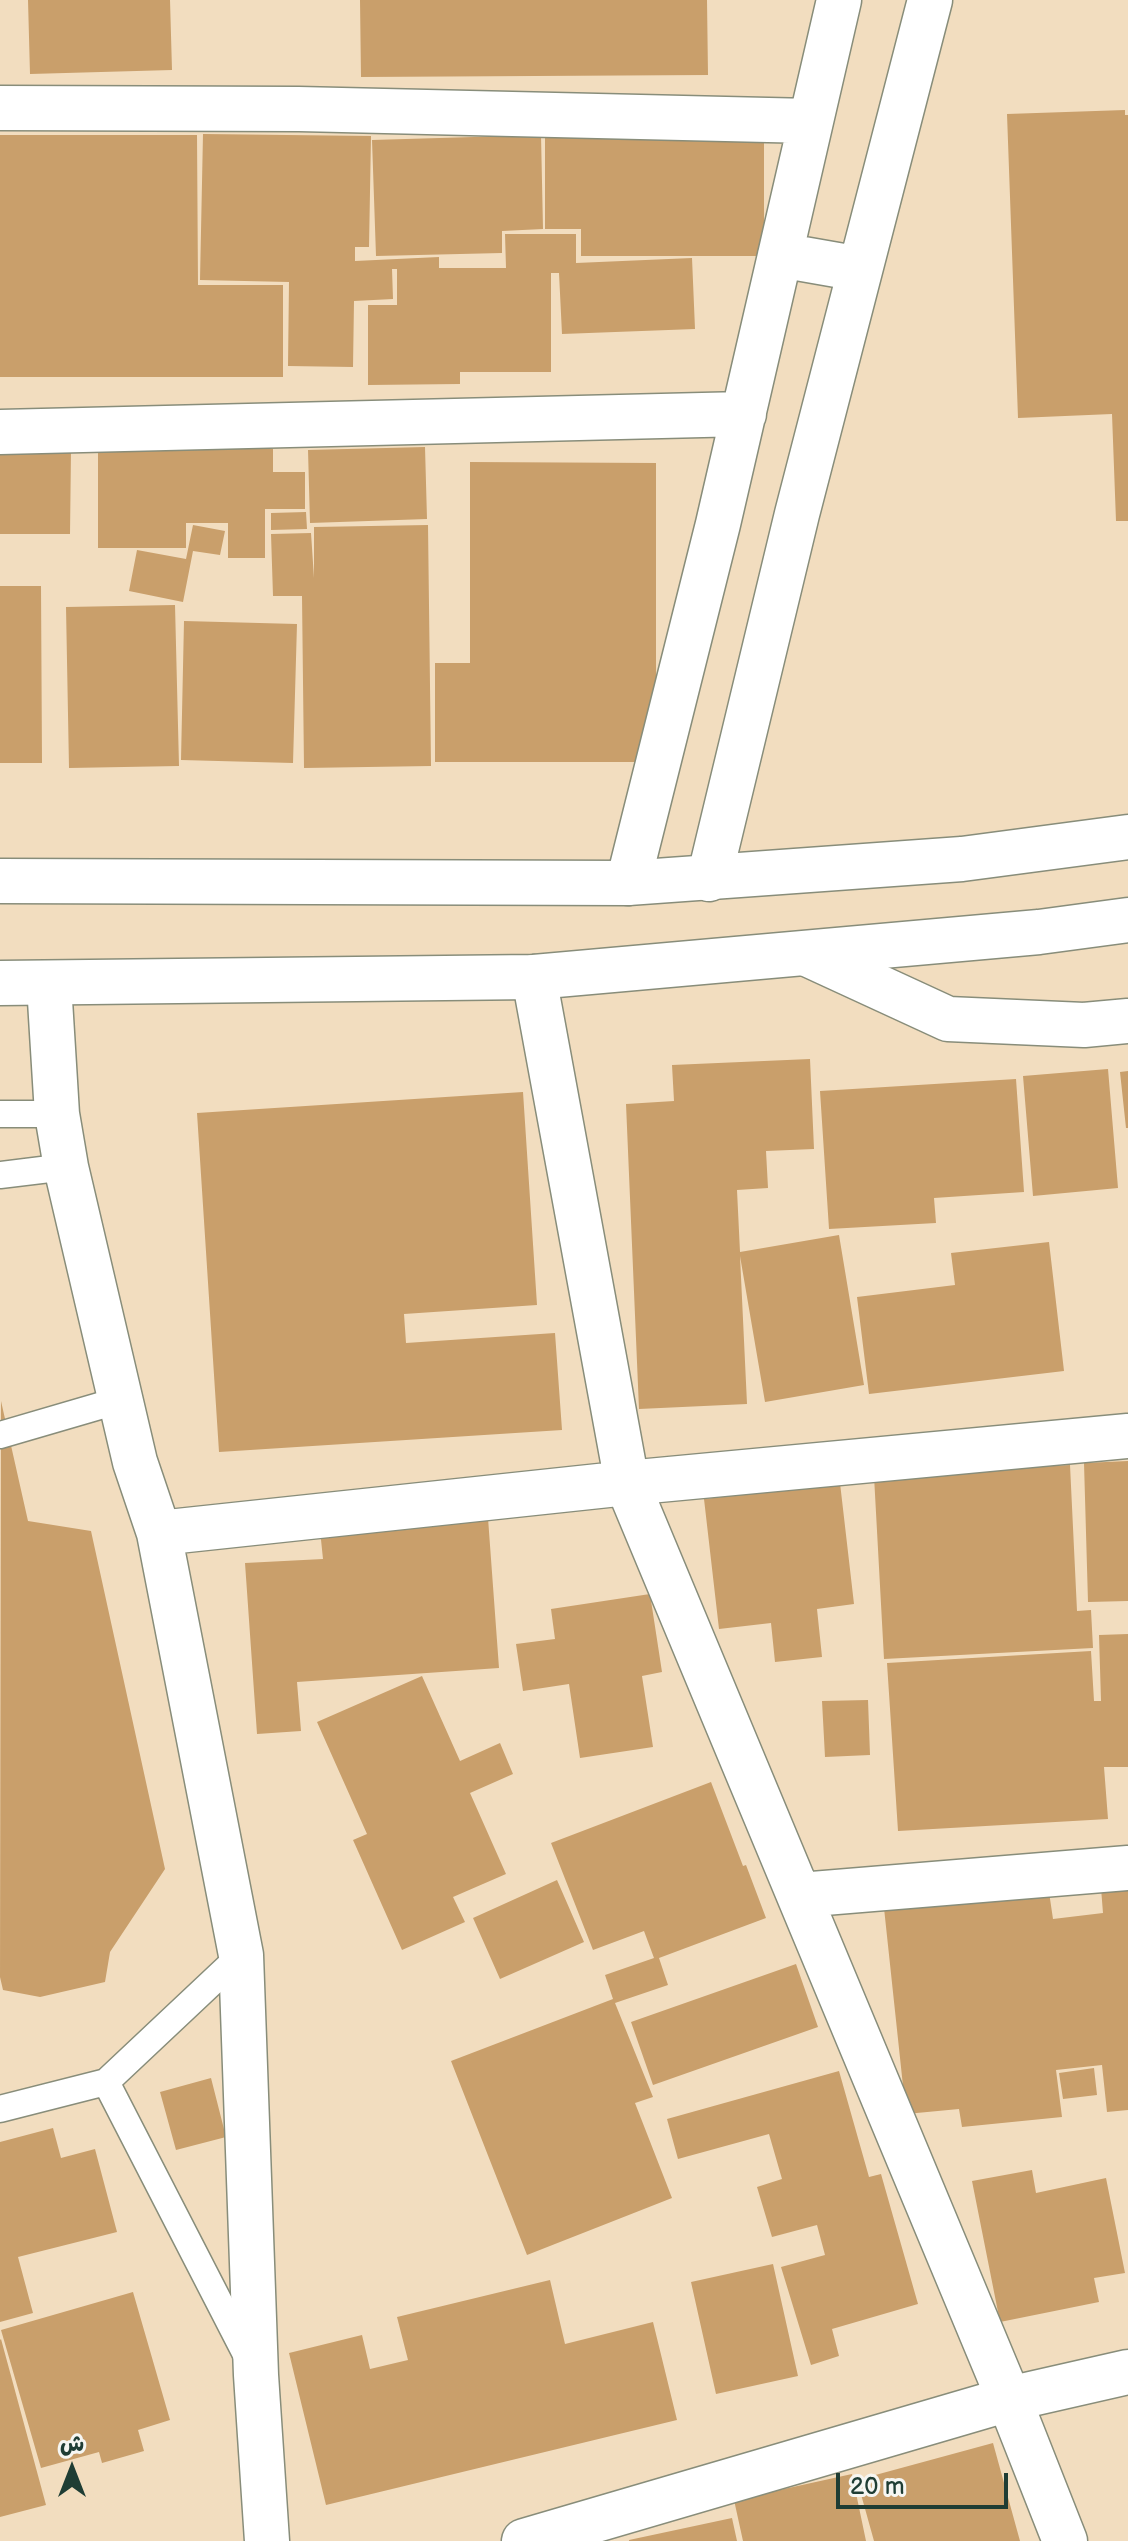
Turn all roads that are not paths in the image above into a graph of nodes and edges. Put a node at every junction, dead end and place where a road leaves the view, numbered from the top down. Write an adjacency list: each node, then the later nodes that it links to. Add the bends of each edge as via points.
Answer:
1 (839, 0): 4 (street)
2 (930, 0): 6 (street)
3 (0, 108): 4 (street)
4 (811, 121): 5 (street)
5 (780, 255): 6 (street); 7 (street)
6 (860, 269): 10 (street)
7 (744, 414): 8 (street); 12 (street)
8 (0, 432)
9 (1128, 837): 10 (street, via 962,859)
10 (709, 879): 12 (street)
11 (0, 881): 12 (street)
12 (628, 883)
13 (1128, 920): 14 (street)
14 (807, 954): 15 (street); 18 (street, via 948,1019 1084,1025)
15 (534, 977): 17 (street); 26 (street)
16 (0, 983): 17 (street)
17 (49, 984): 20 (street)
18 (1128, 1021)
19 (0, 1114): 20 (lane)
20 (57, 1114): 21 (street)
21 (66, 1167): 22 (lane); 23 (street)
22 (0, 1175)
23 (120, 1400): 24 (lane); 27 (street)
24 (0, 1435)
25 (1128, 1436): 26 (street)
26 (627, 1483): 27 (street); 29 (street)
27 (159, 1533): 30 (street)
28 (1128, 1868): 29 (street)
29 (800, 1895): 35 (street)
30 (241, 1955): 31 (lane); 34 (street)
31 (106, 2082): 32 (lane); 34 (lane)
32 (0, 2109)
33 (1128, 2372): 35 (street)
34 (256, 2375): 36 (street)
35 (1009, 2399): 37 (street); 38 (street)
36 (267, 2541)
37 (524, 2541)
38 (1065, 2541)

